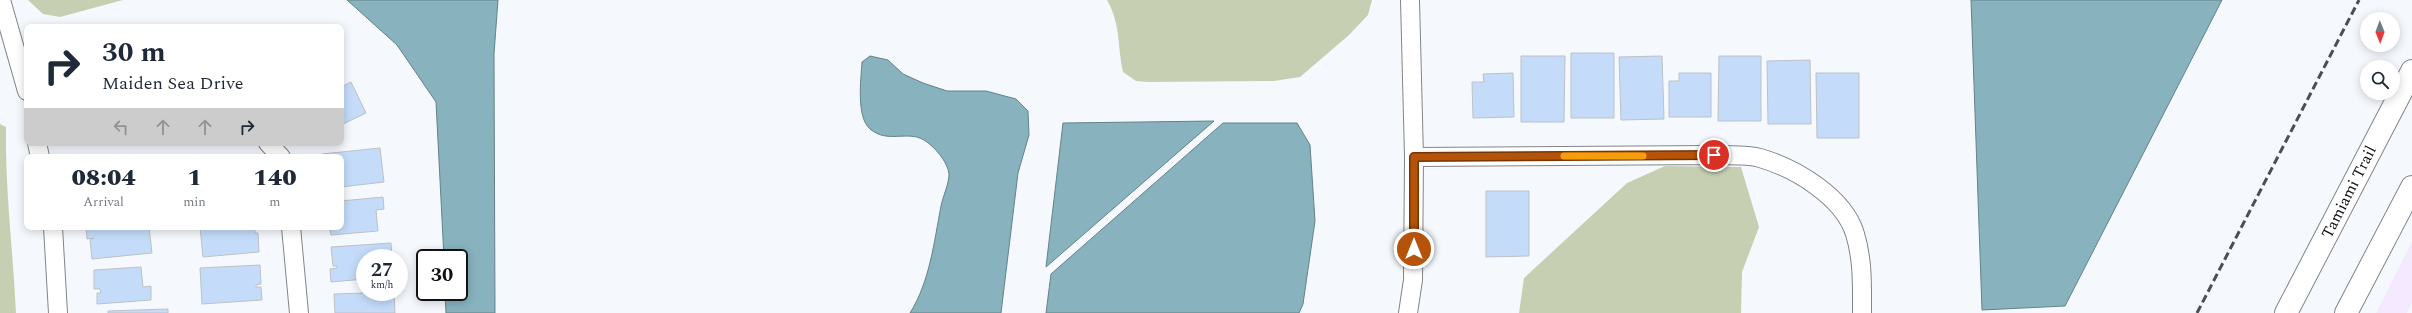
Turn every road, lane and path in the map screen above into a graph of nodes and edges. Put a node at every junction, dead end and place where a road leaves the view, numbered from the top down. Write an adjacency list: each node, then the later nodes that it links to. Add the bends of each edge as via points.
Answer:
1 (1, 0): 4 (street)
2 (1410, 0): 7 (street)
3 (2412, 71): 15 (main road, Tamiami Trail)
4 (24, 80)
5 (271, 146): 6 (street)
6 (278, 154)
7 (1414, 157): 13 (street, via 1413,280); 14 (street, via 1714,155 1759,158 1789,168 1820,188 1838,206 1855,232 1862,270)
8 (2412, 187): 16 (main road)
9 (53, 230): 11 (street)
10 (291, 230): 12 (street)
11 (58, 313)
12 (299, 313)
13 (1408, 313)
14 (1862, 313)
15 (2286, 313)
16 (2346, 313)

